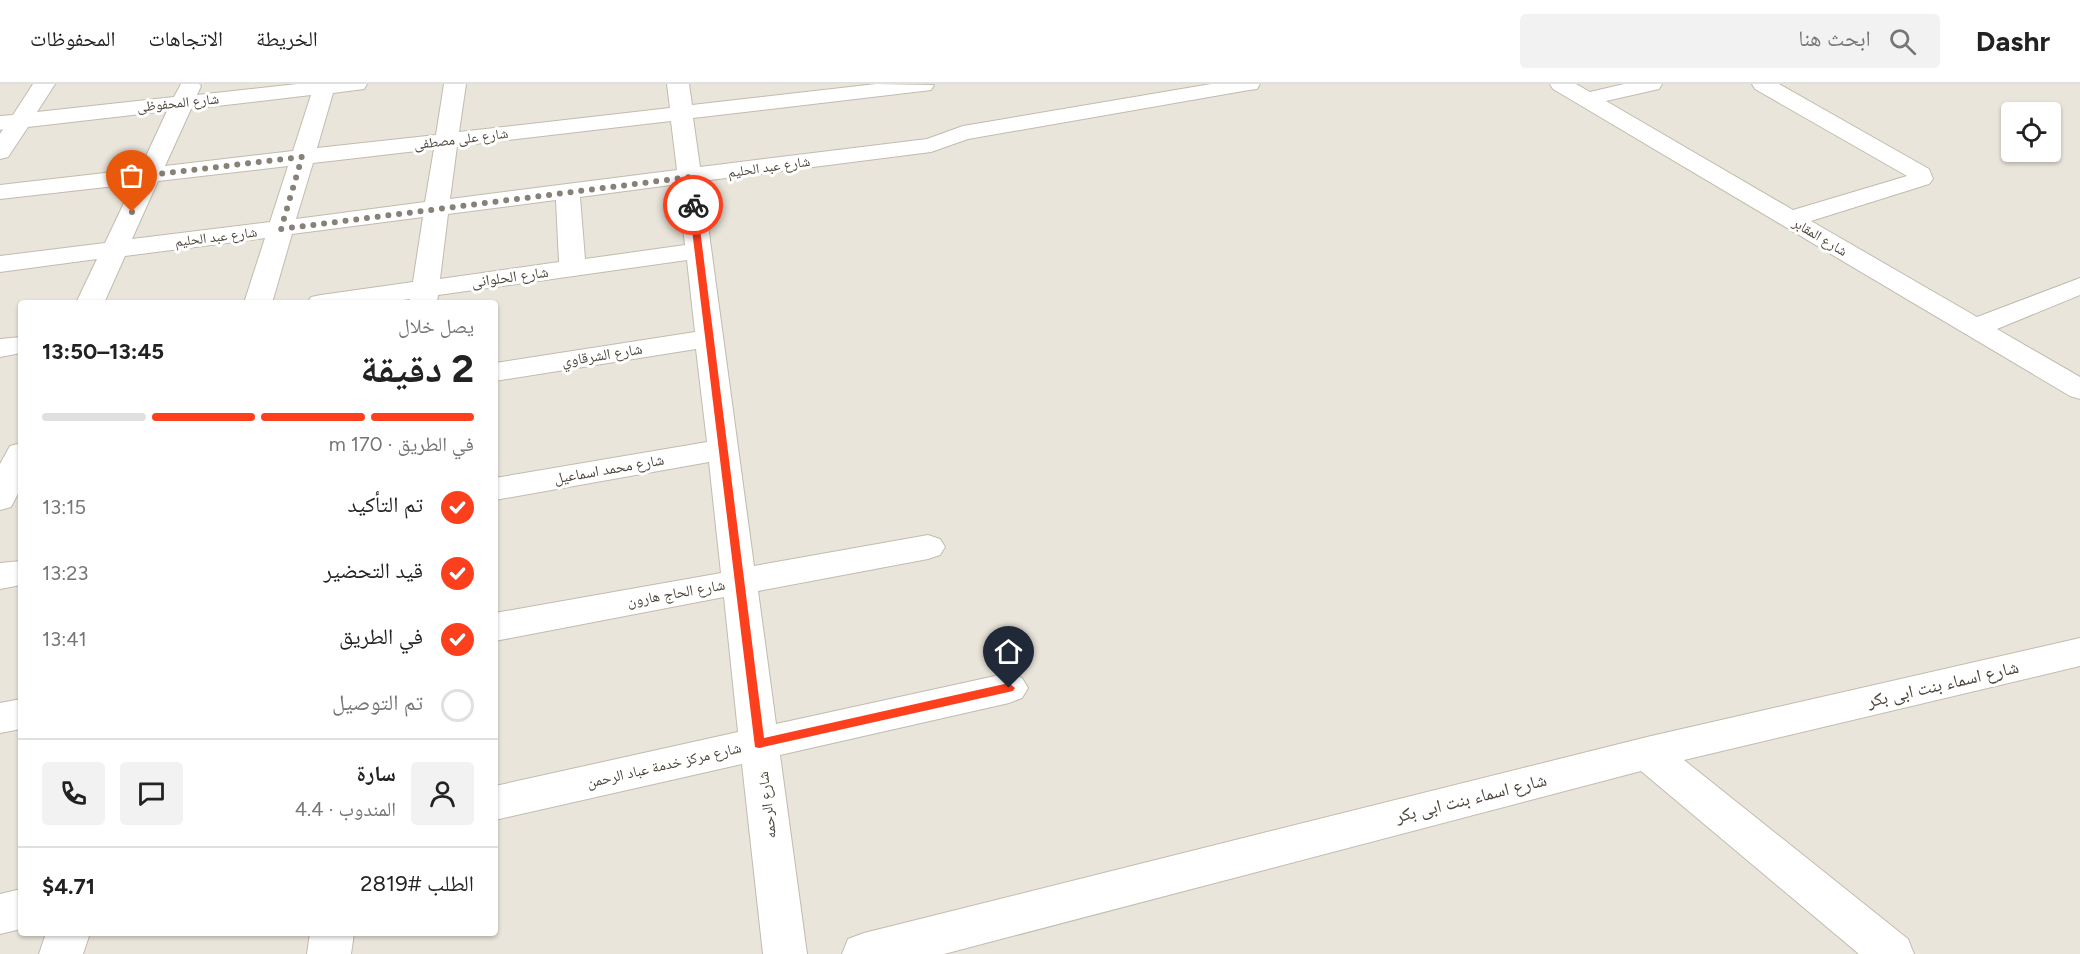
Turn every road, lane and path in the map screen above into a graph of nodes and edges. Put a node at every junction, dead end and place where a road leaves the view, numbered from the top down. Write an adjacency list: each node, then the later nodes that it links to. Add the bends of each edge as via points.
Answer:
1 (44, 84): 13 (street)
2 (356, 84): 9 (street, شارع المحفوظى)
3 (455, 84): 14 (street)
4 (1249, 84): 18 (street, شارع عبد الحليم, via 963,133 937,144)
5 (1561, 84): 12 (street, شارع المقابر)
6 (1651, 84): 12 (street)
7 (1763, 84): 22 (street, via 1922,174 1921,179)
8 (923, 85): 11 (street, شارع على مصطفى)
9 (324, 86): 10 (street, شارع المحفوظى); 16 (street)
10 (187, 93): 13 (street, شارع المحفوظى); 17 (street)
11 (680, 99): 14 (street, شارع على مصطفى); 18 (street, شارع الرحمه)
12 (1587, 99): 22 (street, شارع المقابر)
13 (10, 122): 15 (street)
14 (447, 140): 16 (street, شارع على مصطفى); 21 (street)
15 (0, 152)
16 (302, 157): 17 (street, شارع على مصطفى); 23 (street)
17 (149, 175): 19 (street, شارع على مصطفى); 24 (street)
18 (690, 177): 20 (street, شارع عبد الحليم); 25 (street, شارع الرحمه)
19 (0, 192)
20 (568, 193): 21 (street, شارع عبد الحليم); 27 (street)
21 (437, 209): 23 (street, شارع عبد الحليم); 29 (street)
22 (1790, 219): 33 (street, شارع المقابر)
23 (281, 229): 24 (street, شارع عبد الحليم); 31 (street)
24 (115, 250): 26 (street, شارع عبد الحليم); 30 (street)
25 (699, 251): 27 (street, شارع الحلوانى); 34 (street, شارع الرحمه)
26 (0, 264)
27 (572, 268): 29 (street, شارع الحلوانى)
28 (2080, 286): 33 (street)
29 (424, 296): 32 (street, شارع الحلوانى)
30 (91, 300)
31 (259, 300)
32 (365, 300)
33 (1974, 328): 38 (street, شارع المقابر)
34 (710, 338): 37 (street, شارع الشرقاوي); 41 (street, شارع الرحمه)
35 (18, 345): 36 (street)
36 (0, 348)
37 (498, 372)
38 (2080, 390)
39 (18, 446): 40 (street)
40 (0, 449)
41 (723, 449): 43 (street, شارع محمد اسماعيل); 48 (street, شارع الرحمه)
42 (18, 460): 44 (street)
43 (498, 488)
44 (0, 499)
45 (928, 547): 48 (street, شارع الحاج هارون)
46 (18, 573): 47 (street)
47 (0, 576)
48 (739, 582): 49 (street, شارع الحاج هارون); 54 (street, شارع الرحمه)
49 (498, 626)
50 (2080, 652): 55 (street, شارع اسماء بنت ابى بكر)
51 (1009, 688): 54 (street, شارع مركز خدمة عباد الرحمن)
52 (18, 715): 53 (street)
53 (0, 718)
54 (759, 744): 56 (street, شارع مركز خدمة عباد الرحمن); 63 (street, شارع الرحمه)
55 (1647, 753): 64 (street, شارع اسماء بنت ابى بكر); 65 (street)
56 (498, 802)
57 (18, 910): 58 (street)
58 (0, 914)
59 (67, 936): 61 (street)
60 (332, 936): 62 (street)
61 (62, 954)
62 (329, 954)
63 (785, 954)
64 (864, 954)
65 (1892, 954)

